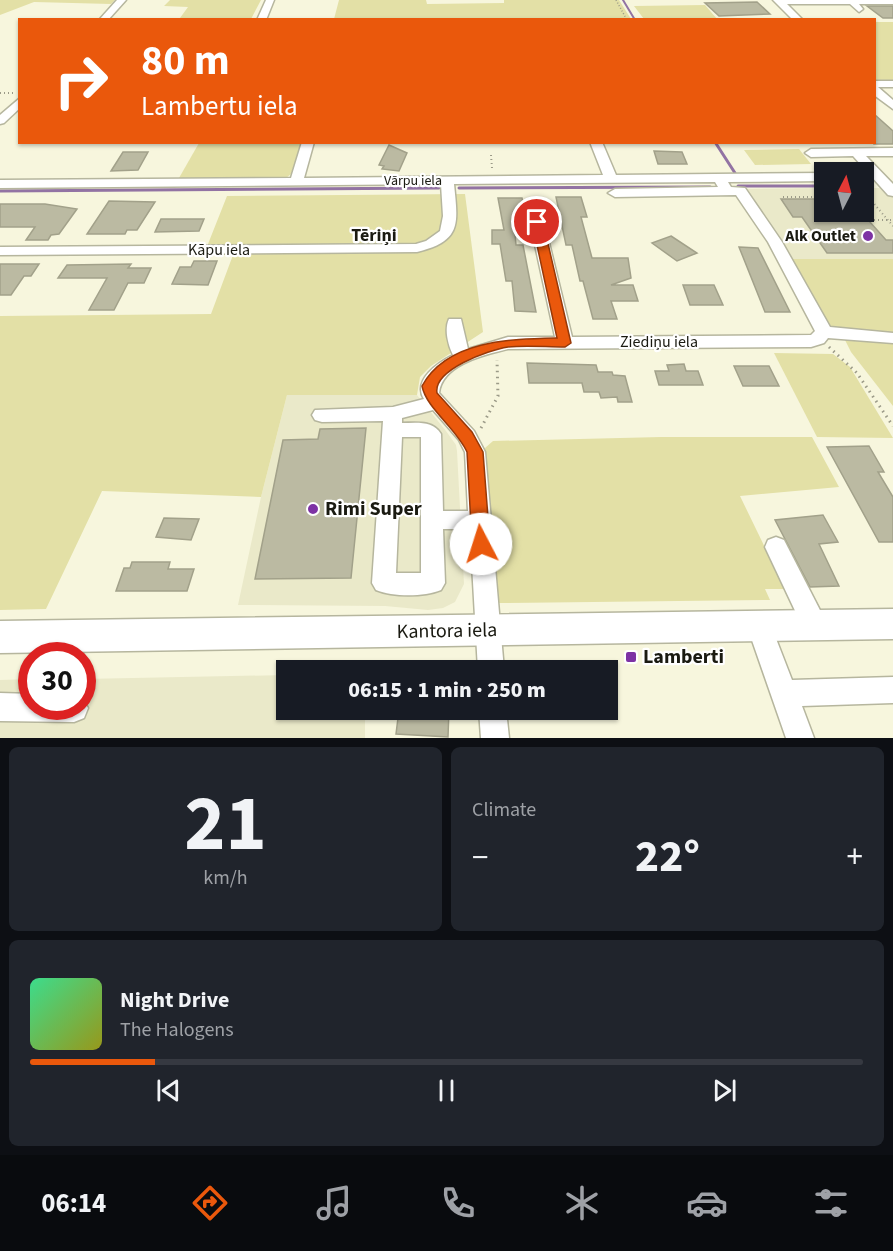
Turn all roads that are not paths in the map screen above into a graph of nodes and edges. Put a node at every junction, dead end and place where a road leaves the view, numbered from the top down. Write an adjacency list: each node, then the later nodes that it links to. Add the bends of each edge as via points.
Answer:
1 (122, 0): 9 (street)
2 (270, 0): 10 (street)
3 (778, 1): 4 (street); 11 (street)
4 (797, 1): 5 (street)
5 (851, 1): 6 (street); 8 (street, via 860,9)
6 (882, 1): 7 (street)
7 (893, 2)
8 (840, 9)
9 (105, 18)
10 (262, 18)
11 (797, 18)
12 (876, 84): 13 (street)
13 (893, 84)
14 (876, 92): 16 (street)
15 (18, 104): 17 (street)
16 (893, 106)
17 (3, 115)
18 (307, 144): 29 (street)
19 (597, 144): 27 (street)
20 (856, 152): 21 (street); 22 (street); 24 (street)
21 (893, 152)
22 (811, 153)
23 (874, 176): 24 (street)
24 (878, 176): 25 (street); 33 (street)
25 (893, 176)
26 (814, 178): 31 (street, Vārpu iela)
27 (611, 179): 28 (street, Vārpu iela); 31 (street, Vārpu iela)
28 (447, 181): 29 (street, Vārpu iela); 35 (street, Kāpu iela, via 450,229 438,242 417,248)
29 (296, 182): 30 (street, Vārpu iela)
30 (0, 184)
31 (723, 185): 32 (street); 37 (street, via 740,191 765,226)
32 (615, 193)
33 (891, 196)
34 (537, 222): 39 (street)
35 (0, 251)
36 (455, 323): 40 (street)
37 (817, 337): 38 (street, Ziediņu iela); 39 (street, Ziediņu iela)
38 (893, 338)
39 (565, 343): 40 (street, Ziediņu iela, via 502,345)
40 (463, 357): 41 (street, Ziediņu iela, via 430,381 430,394)
41 (436, 402): 43 (street); 45 (street, via 467,436 475,452)
42 (322, 415): 43 (street)
43 (392, 422): 44 (street, via 431,434); 44 (street, via 384,583 433,583)
44 (432, 520): 45 (street)
45 (478, 520): 50 (street)
46 (777, 547): 49 (street)
47 (893, 624): 49 (main road, Kantora iela)
48 (759, 626): 49 (main road, Kantora iela); 50 (main road, Kantora iela); 54 (street)
49 (815, 626)
50 (489, 631): 51 (main road, Kantora iela); 52 (street)
51 (0, 637)
52 (490, 660)
53 (893, 690): 54 (street)
54 (784, 693): 59 (street)
55 (0, 707): 56 (street)
56 (18, 707)
57 (494, 720): 58 (street)
58 (495, 738)
59 (800, 738)

